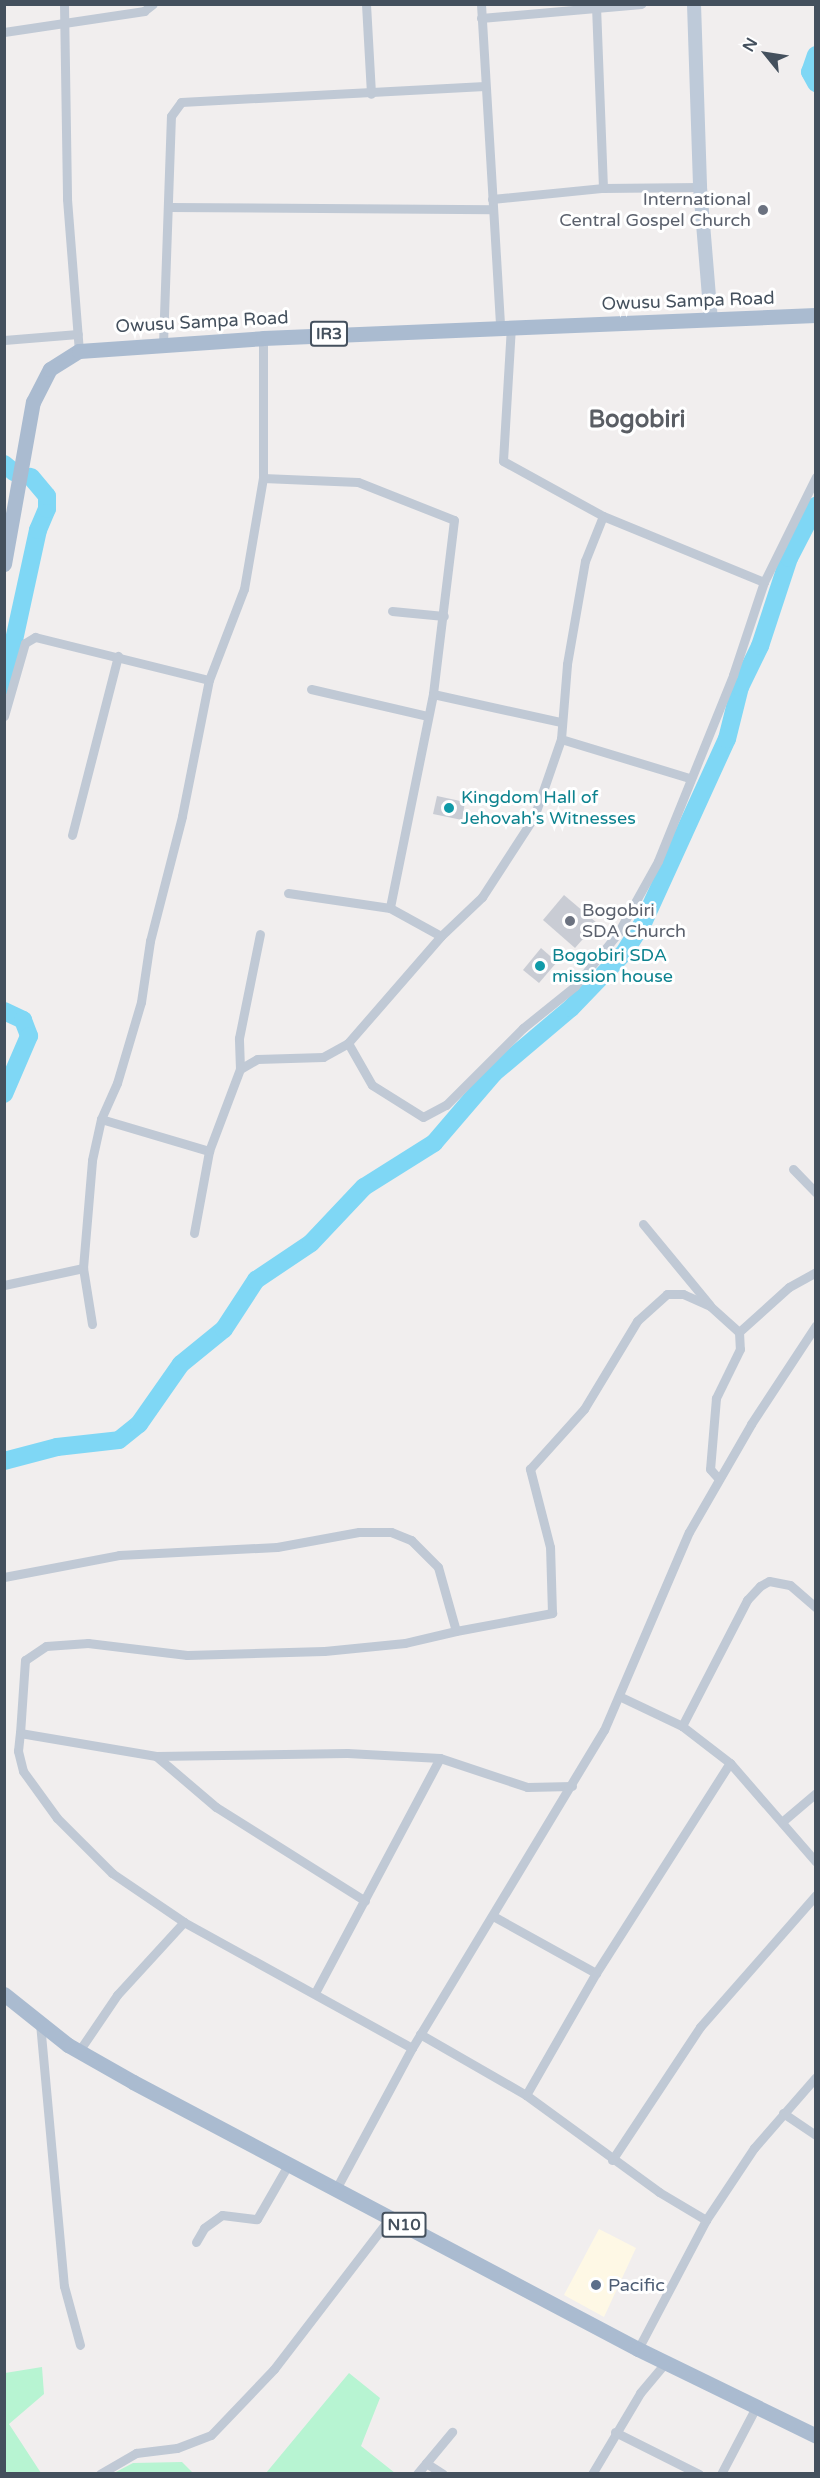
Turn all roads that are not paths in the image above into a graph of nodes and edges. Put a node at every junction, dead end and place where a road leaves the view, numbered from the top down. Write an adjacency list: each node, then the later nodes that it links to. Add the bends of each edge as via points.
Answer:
1 (64, 4): 9 (street)
2 (153, 4): 9 (street, via 144,10)
3 (366, 4): 12 (street)
4 (481, 4): 8 (street)
5 (641, 4): 7 (street)
6 (694, 4): 13 (street)
7 (596, 7): 8 (street); 14 (street)
8 (481, 18): 11 (street)
9 (65, 24): 10 (street); 21 (street, via 66,199)
10 (4, 32)
11 (485, 86): 12 (street); 15 (street)
12 (371, 94): 16 (street, via 181,102 171,116)
13 (700, 187): 14 (street); 19 (street)
14 (603, 188): 15 (street)
15 (492, 199): 17 (street)
16 (169, 207): 17 (street); 24 (street)
17 (493, 209): 20 (street)
18 (816, 315): 19 (main road, Owusu Sampa Road / IR3)
19 (711, 320): 20 (main road, Owusu Sampa Road / IR3)
20 (505, 326): 22 (main road, Owusu Sampa Road / IR3); 28 (street, via 503,461)
21 (78, 334): 23 (street); 25 (street)
22 (263, 338): 24 (main road, Owusu Sampa Road / IR3); 27 (street)
23 (4, 340)
24 (163, 344): 25 (main road, Owusu Sampa Road / IR3)
25 (79, 351): 29 (main road, Owusu Sampa Road / IR3, via 50,369 33,402)
26 (816, 477): 30 (street)
27 (263, 478): 32 (street, via 358,482 454,520); 34 (street, via 244,589)
28 (603, 516): 30 (street); 39 (street, via 585,561)
29 (4, 564)
30 (764, 582): 41 (street, via 733,675)
31 (392, 612): 32 (street)
32 (444, 616): 36 (street)
33 (118, 656): 34 (street); 37 (street, via 35,637 27,640); 42 (street)
34 (209, 680): 49 (street, via 141,1002)
35 (311, 689): 38 (street)
36 (433, 694): 38 (street); 39 (street)
37 (4, 716)
38 (427, 716): 44 (street)
39 (560, 722): 40 (street)
40 (561, 739): 41 (street); 46 (street, via 528,826 482,897)
41 (689, 778): 47 (street, via 658,861 618,933 575,986 523,1028 446,1105 430,1116 418,1115 372,1085)
42 (72, 835)
43 (288, 893): 44 (street)
44 (390, 908): 46 (street)
45 (260, 934): 48 (street, via 240,1038)
46 (441, 936): 47 (street)
47 (348, 1043): 48 (street, via 323,1057 257,1059)
48 (240, 1069): 50 (street)
49 (101, 1119): 50 (street); 55 (street, via 86,1202)
50 (209, 1151): 54 (street)
51 (793, 1169): 52 (street)
52 (816, 1193)
53 (643, 1224): 58 (street)
54 (194, 1233)
55 (83, 1268): 57 (street); 59 (street)
56 (816, 1272): 61 (street, via 789,1287)
57 (4, 1286)
58 (710, 1306): 61 (street); 65 (street, via 683,1294 667,1294 656,1301 628,1334 571,1428 530,1469 550,1547 552,1613)
59 (92, 1324)
60 (816, 1326): 62 (street)
61 (739, 1332): 62 (street, via 740,1349 716,1398 710,1469)
62 (719, 1479): 66 (street, via 689,1532)
63 (4, 1577): 65 (street, via 119,1555 277,1546 359,1532 391,1532 411,1540 438,1567)
64 (816, 1608): 67 (street, via 790,1585 769,1581 760,1586 747,1600)
65 (456, 1630): 68 (street, via 405,1643 324,1651 187,1655 88,1643 46,1646 25,1660)
66 (621, 1697): 67 (street); 72 (street)
67 (682, 1726): 71 (street)
68 (20, 1733): 69 (street); 79 (street, via 18,1759 23,1771 57,1818 112,1873)
69 (156, 1756): 70 (street, via 347,1753); 77 (street, via 226,1813)
70 (440, 1758): 72 (street, via 527,1787); 77 (street)
71 (730, 1763): 74 (street); 80 (street)
72 (572, 1786): 78 (street)
73 (816, 1794): 74 (street)
74 (783, 1821): 75 (street)
75 (816, 1862)
76 (816, 1895): 91 (street, via 700,2027)
77 (365, 1901): 81 (street)
78 (493, 1916): 80 (street); 84 (street)
79 (184, 1922): 81 (street); 86 (street, via 117,1995)
80 (596, 1973): 88 (street)
81 (316, 1991): 85 (street)
82 (4, 1994): 83 (main road, N10)
83 (40, 2024): 86 (main road, N10); 97 (street, via 64,2286)
84 (420, 2034): 85 (street); 88 (street)
85 (412, 2048): 93 (street)
86 (79, 2051): 92 (main road, N10)
87 (816, 2077): 89 (street)
88 (526, 2095): 91 (street)
89 (783, 2113): 90 (street); 95 (street)
90 (816, 2135)
91 (612, 2160): 95 (street)
92 (288, 2165): 93 (main road, N10); 96 (street, via 257,2219 222,2215 204,2228)
93 (336, 2189): 94 (main road, N10)
94 (390, 2218): 98 (main road, N10); 105 (street, via 274,2369 211,2435 177,2448 136,2453)
95 (706, 2220): 98 (street)
96 (196, 2242)
97 (80, 2345)
98 (638, 2349): 99 (main road, N10)
99 (666, 2362): 100 (main road, N10); 102 (street)
100 (755, 2409): 103 (main road, N10); 110 (street)
101 (452, 2432): 104 (street)
102 (615, 2432): 108 (street); 109 (street)
103 (816, 2436)
104 (426, 2463): 106 (street); 107 (street)
105 (100, 2474)
106 (417, 2474)
107 (443, 2474)
108 (592, 2474)
109 (699, 2474)
110 (721, 2474)

